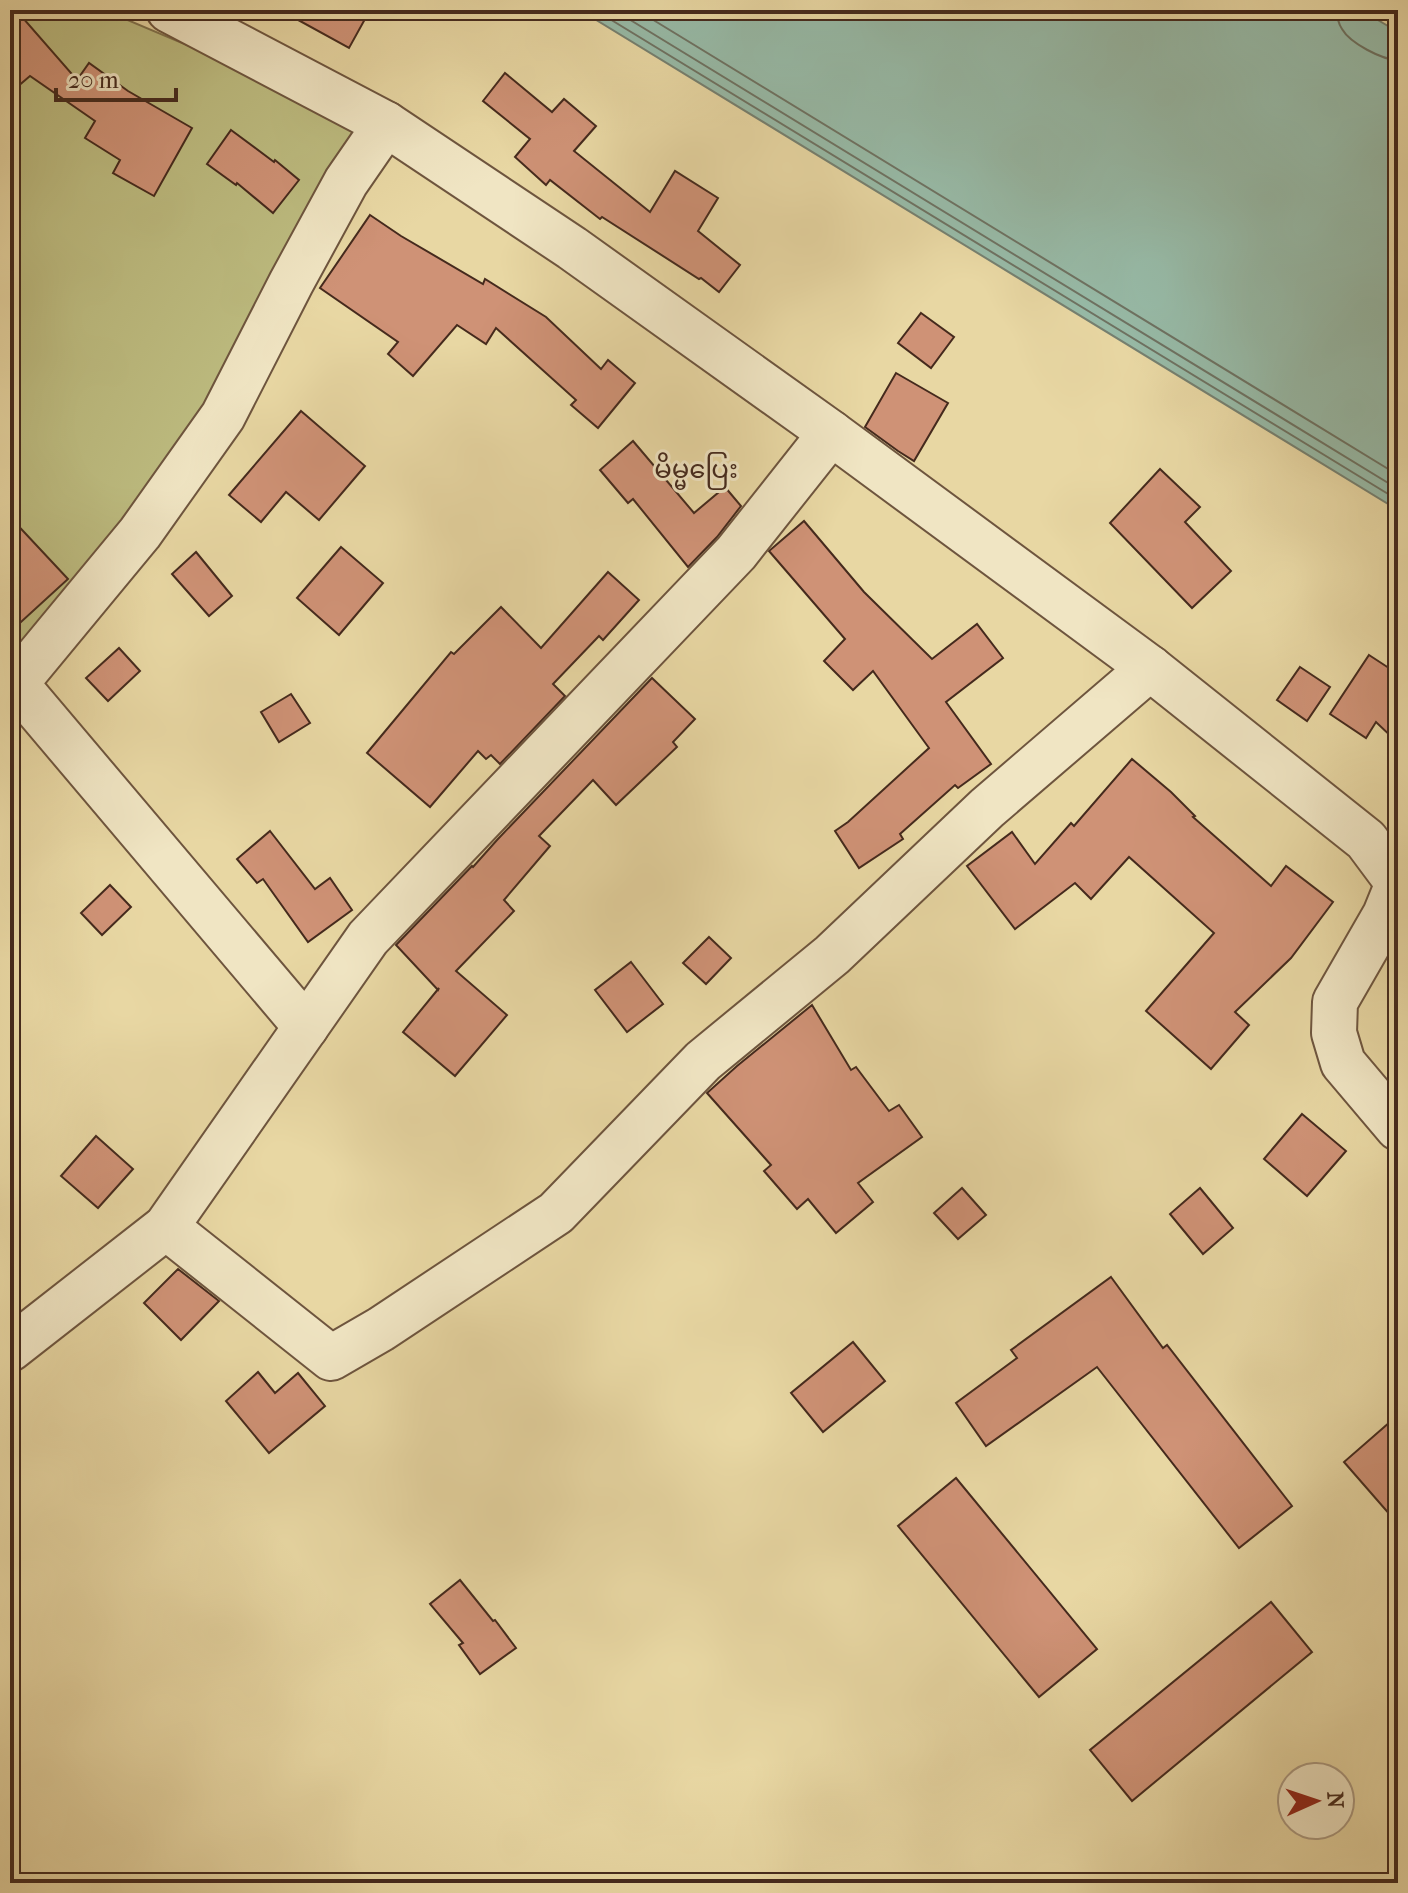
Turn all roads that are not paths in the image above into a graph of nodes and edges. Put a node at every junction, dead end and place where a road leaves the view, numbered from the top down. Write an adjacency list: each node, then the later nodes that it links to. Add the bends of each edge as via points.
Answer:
1 (169, 10): 2 (street)
2 (386, 124): 3 (street, via 572,248); 5 (street, via 346,182 223,416 140,533)
3 (831, 433): 4 (street); 7 (street, via 736,553 368,938)
4 (1150, 668): 6 (street, via 1366,840); 9 (street, via 987,808 832,955 703,1061 556,1213 331,1358)
5 (13, 680): 7 (street)
6 (1398, 883): 8 (street, via 1335,1002 1334,1033 1343,1063)
7 (306, 1027): 9 (street)
8 (1398, 1128)
9 (166, 1227): 10 (street)
10 (10, 1349)

